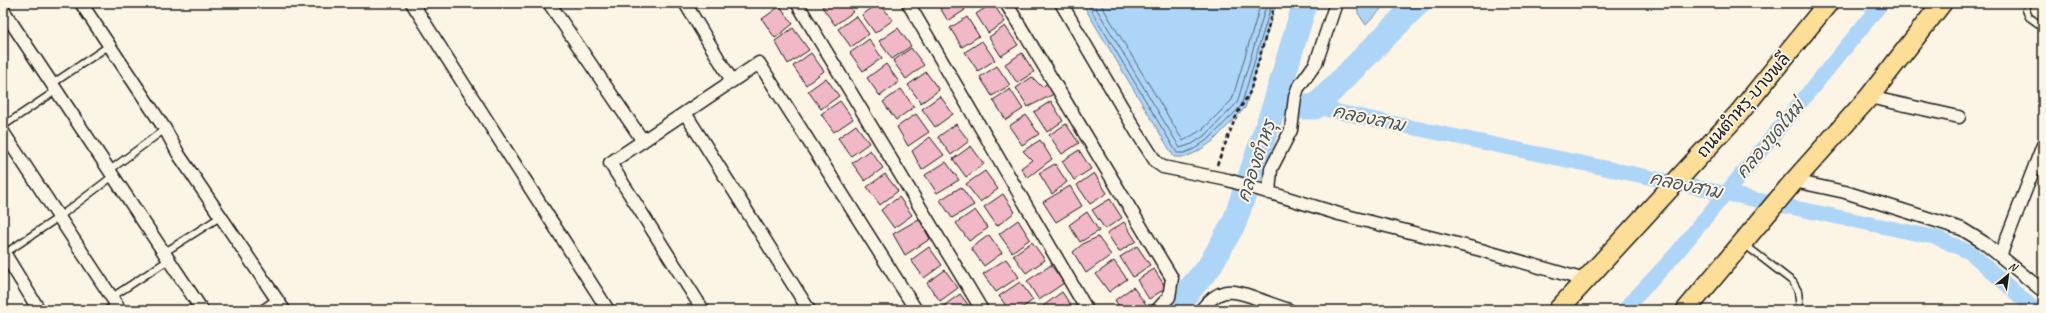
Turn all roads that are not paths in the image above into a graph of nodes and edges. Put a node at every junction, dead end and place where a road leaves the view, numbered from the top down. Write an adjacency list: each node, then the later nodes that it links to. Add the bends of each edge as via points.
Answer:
1 (81, 3): 15 (street)
2 (412, 3): 42 (street)
3 (549, 3): 23 (street)
4 (685, 3): 16 (street)
5 (797, 3): 46 (street)
6 (908, 3): 47 (street)
7 (1006, 3): 48 (street, via 1172,278 1169,297)
8 (1061, 3): 27 (street, via 1156,162 1163,167 1239,183)
9 (1336, 3): 27 (street, via 1316,63 1298,88 1291,130 1271,169)
10 (1828, 3): 34 (main road, ถนนตำหรุ-บางพลี, via 1739,113)
11 (1942, 3): 18 (main road)
12 (2028, 3): 14 (lane, via 2026,10 2029,17)
13 (3, 10): 17 (street)
14 (2043, 27)
15 (110, 45): 17 (lane); 21 (street)
16 (732, 82): 19 (street); 45 (street, via 759,63)
17 (55, 87): 22 (lane); 25 (street)
18 (1869, 97): 20 (street); 26 (main road)
19 (685, 113): 23 (street); 44 (street)
20 (1959, 117)
21 (165, 130): 25 (lane); 29 (street, via 179,156)
22 (3, 131): 28 (street)
23 (643, 141): 43 (street, via 610,163)
24 (2043, 145): 33 (street)
25 (111, 173): 28 (lane); 32 (street)
26 (1794, 181): 30 (main road); 33 (street, via 1845,192 1962,229)
27 (1269, 193): 34 (street)
28 (59, 217): 31 (lane); 37 (street)
29 (220, 217): 32 (lane); 36 (street)
30 (1742, 243): 52 (main road); 53 (lane, via 1793,282 1798,290)
31 (4, 253): 38 (street)
32 (168, 256): 37 (lane); 39 (street)
33 (2000, 256): 35 (street)
34 (1585, 280): 51 (main road, ถนนตำหรุ-บางพลี)
35 (2043, 292)
36 (276, 299): 40 (lane); 41 (street)
37 (114, 305)
38 (39, 310)
39 (202, 310)
40 (260, 310)
41 (284, 310)
42 (608, 310)
43 (703, 310)
44 (809, 310)
45 (916, 310)
46 (982, 310)
47 (1087, 310)
48 (1157, 310)
49 (1201, 310): 50 (street, via 1218,294 1230,290)
50 (1289, 310)
51 (1558, 310)
52 (1686, 310)
53 (1800, 310)

